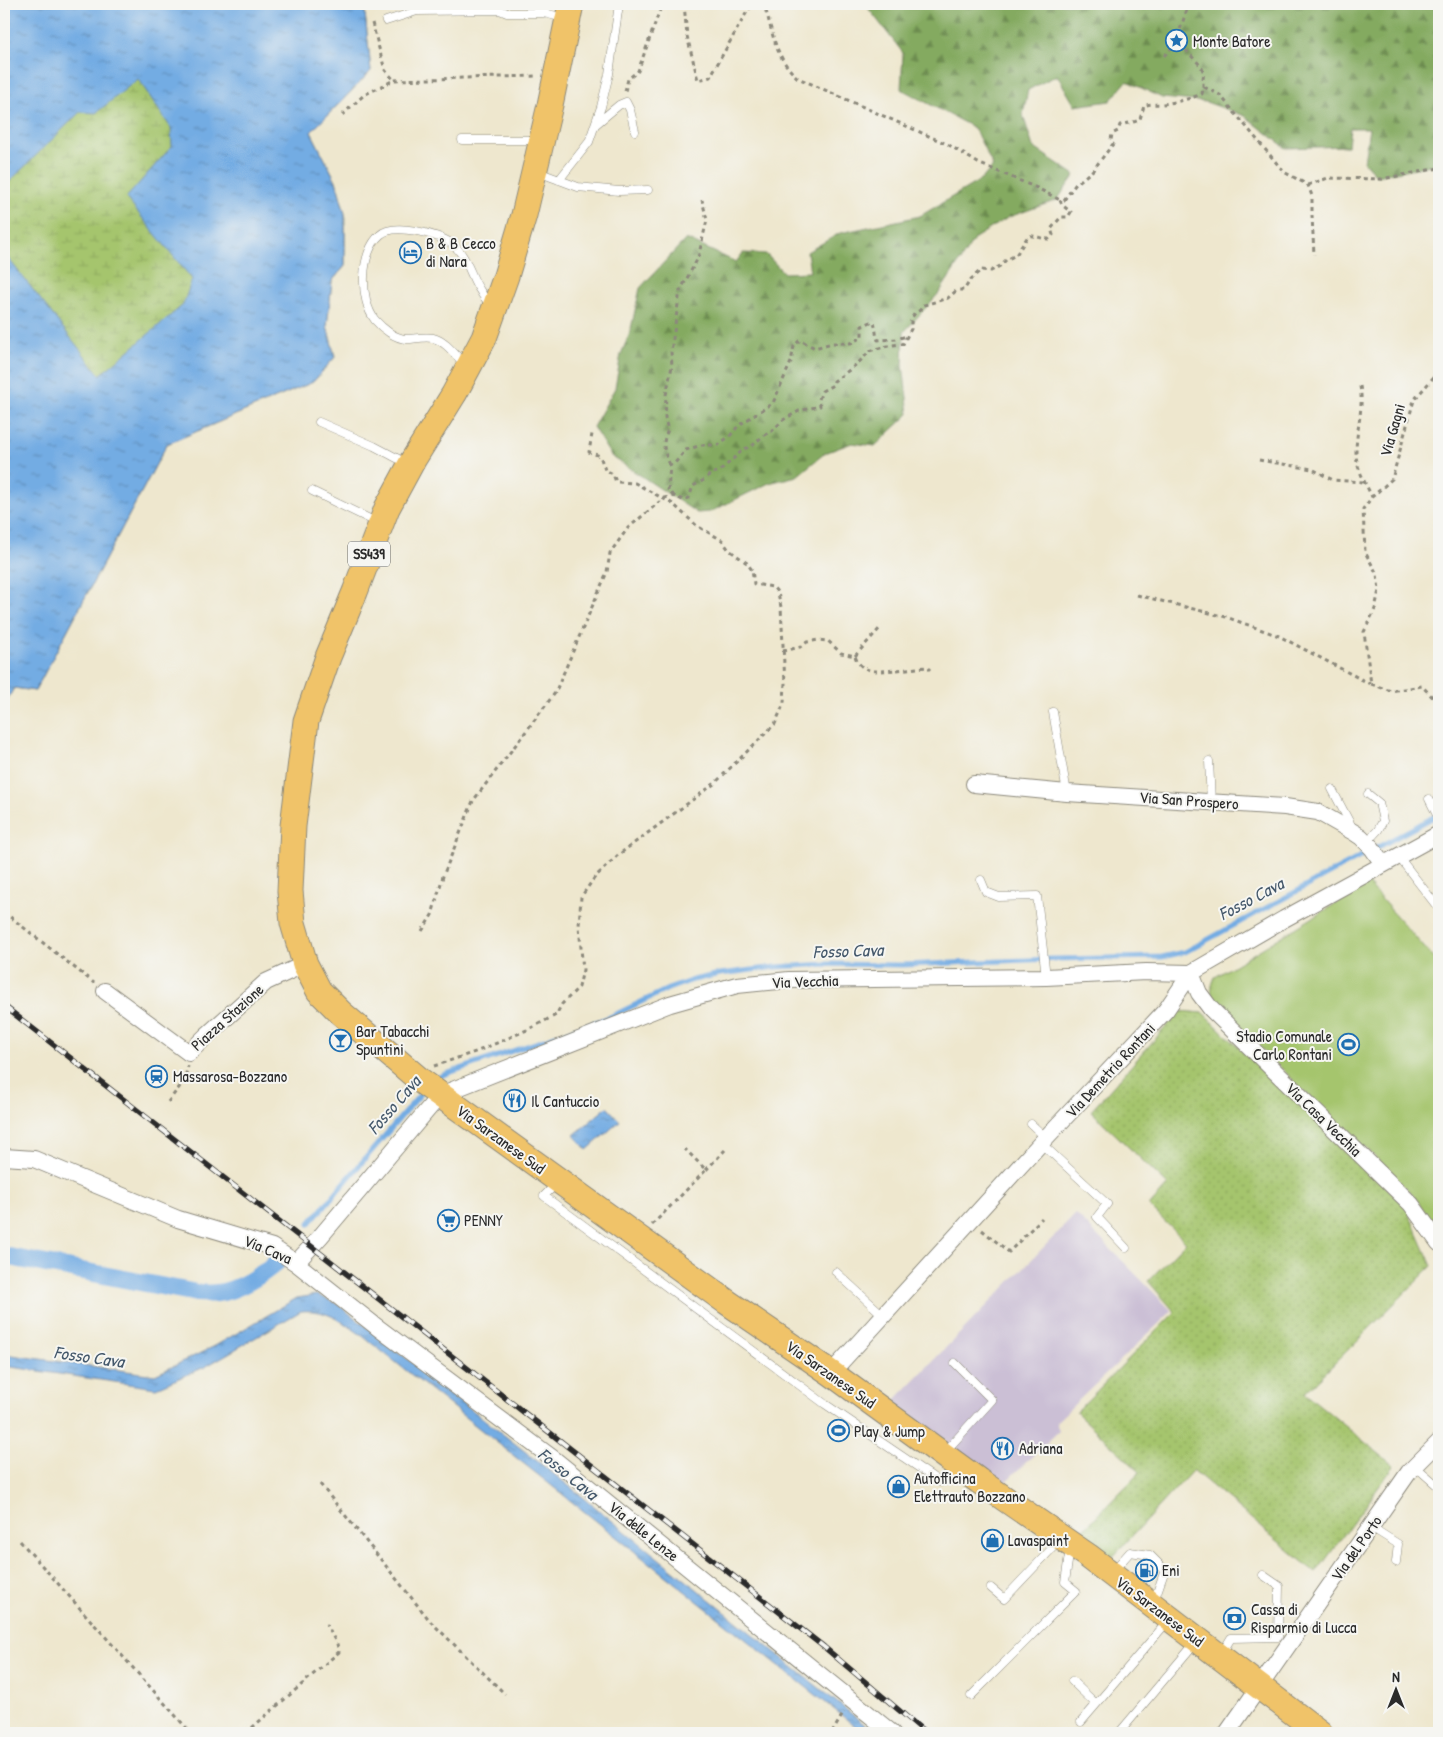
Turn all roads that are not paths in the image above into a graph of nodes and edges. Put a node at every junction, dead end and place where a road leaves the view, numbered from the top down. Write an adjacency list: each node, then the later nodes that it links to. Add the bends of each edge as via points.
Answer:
1 (619, 4): 4 (lane, via 609,74)
2 (569, 11): 3 (lane, via 416,12); 7 (main road, SS439)
3 (386, 21)
4 (594, 125): 5 (lane, via 626,102); 9 (lane, via 589,142)
5 (635, 131)
6 (462, 140): 7 (lane)
7 (542, 140): 8 (main road, SS439)
8 (534, 171): 9 (lane); 11 (main road, SS439, via 524,215)
9 (559, 180): 10 (lane, via 578,188)
10 (648, 190)
11 (494, 309): 12 (main road, SS439, via 484,338); 12 (lane, via 480,292 466,260 453,245 439,236 390,229 380,234 371,248 364,266 364,286 368,306 375,319 404,340 435,339)
12 (468, 368): 14 (main road, SS439)
13 (319, 422): 14 (lane)
14 (410, 465): 16 (main road, SS439)
15 (312, 490): 16 (lane)
16 (380, 524): 31 (main road, SS439, via 306,721 293,826 290,891 293,923)
17 (1053, 712): 21 (lane)
18 (1209, 762): 24 (lane)
19 (974, 784): 21 (street, Via San Prospero)
20 (1332, 789): 27 (lane)
21 (1067, 793): 24 (street, Via San Prospero)
22 (1368, 794): 27 (lane, via 1379,803 1383,821)
23 (1429, 799): 25 (lane)
24 (1211, 802): 27 (street, Via San Prospero, via 1318,812)
25 (1439, 819)
26 (1439, 834): 28 (street, Via Demetrio Rontani)
27 (1370, 849): 28 (street, Via Demetrio Rontani); 33 (street, Via Demetrio Rontani)
28 (1398, 856): 30 (lane)
29 (982, 880): 32 (lane, via 986,892 999,897 1037,896)
30 (1439, 906)
31 (305, 964): 34 (street, Piazza Stazione, via 266,982 190,1054); 35 (main road, SS439, via 320,991 336,1008)
32 (1046, 972): 33 (street, Via Vecchia); 35 (street, Via Vecchia, via 789,980 737,985 670,1004)
33 (1191, 973): 37 (street, Via Demetrio Rontani, via 1166,1010); 40 (street, Via Casa Vecchia, via 1210,1009 1411,1204)
34 (105, 992)
35 (428, 1086): 39 (main road, Via Sarzanese Sud / SS439); 42 (street, Via Cava, via 320,1237)
36 (1031, 1124): 37 (lane)
37 (1044, 1141): 41 (lane, via 1107,1204 1097,1217); 44 (street, Via Demetrio Rontani)
38 (4, 1157): 42 (street, Via Cava, via 34,1160 178,1219 272,1247)
39 (559, 1180): 46 (main road, Via Sarzanese Sud / SS439); 48 (lane, via 544,1196 826,1404 940,1482)
40 (1439, 1243)
41 (1126, 1248)
42 (296, 1263): 67 (street, Via delle Lenze, via 555,1460)
43 (836, 1272): 44 (lane)
44 (884, 1316): 46 (street, Via Demetrio Rontani)
45 (955, 1363): 48 (lane, via 992,1400)
46 (831, 1373): 48 (main road, Via Sarzanese Sud / SS439)
47 (1439, 1442): 49 (street, Via del Porto)
48 (953, 1462): 52 (main road, Via Sarzanese Sud / SS439)
49 (1415, 1466): 50 (lane); 51 (street, Via del Porto)
50 (1439, 1487)
51 (1371, 1527): 53 (lane, via 1398,1544); 59 (street, Via del Porto)
52 (1066, 1541): 54 (main road, Via Sarzanese Sud / SS439); 56 (lane, via 1004,1599); 64 (lane, via 1065,1582 1076,1592)
53 (1396, 1562)
54 (1111, 1574): 57 (main road, Via Sarzanese Sud / SS439); 57 (lane, via 1130,1552 1150,1555 1165,1570)
55 (1263, 1575): 58 (lane, via 1279,1586)
56 (991, 1588)
57 (1161, 1612): 60 (main road, Via Sarzanese Sud / SS439); 65 (lane)
58 (1278, 1637): 59 (lane); 61 (lane, via 1231,1638)
59 (1296, 1637): 63 (street, Via del Porto)
60 (1198, 1639): 61 (main road, Via Sarzanese Sud / SS439); 68 (lane)
61 (1220, 1656): 63 (main road, Via Sarzanese Sud / SS439)
62 (1072, 1681): 65 (lane)
63 (1260, 1687): 69 (street, Via del Porto); 70 (main road, Via Sarzanese Sud / SS439)
64 (971, 1696)
65 (1096, 1704): 66 (lane)
66 (1081, 1722)
67 (892, 1733)
68 (1120, 1733)
69 (1227, 1733)
70 (1320, 1733)

